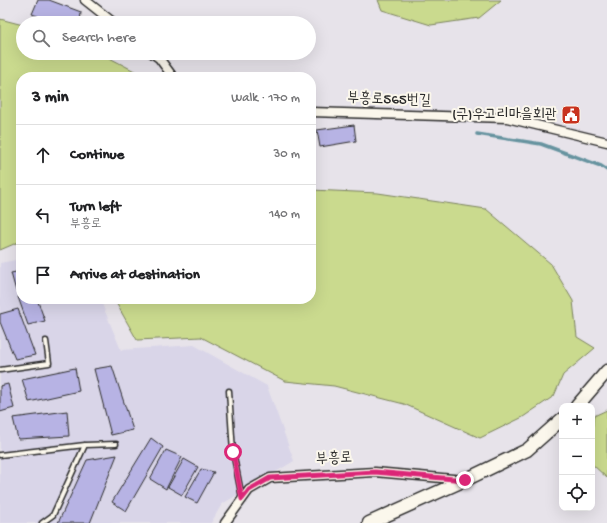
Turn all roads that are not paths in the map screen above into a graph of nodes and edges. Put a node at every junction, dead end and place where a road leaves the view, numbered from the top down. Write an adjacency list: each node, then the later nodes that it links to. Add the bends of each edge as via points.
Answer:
1 (85, 0): 2 (street)
2 (105, 16)
3 (160, 60): 4 (street)
4 (169, 72)
5 (316, 112): 6 (street, 부흥로565번길, via 507,118)
6 (607, 142)
7 (46, 341): 8 (lane, via 49,363)
8 (0, 370)
9 (607, 371): 11 (main road)
10 (229, 391): 17 (lane, via 233,452)
11 (580, 403)
12 (559, 423): 16 (main road, via 527,450)
13 (116, 444): 14 (lane)
14 (85, 445): 15 (lane); 18 (lane, via 53,516)
15 (0, 455)
16 (465, 480): 17 (street, 부흥로, via 375,472 270,478 249,490); 20 (main road)
17 (242, 499): 19 (street, 부흥로)
18 (42, 523)
19 (225, 523)
20 (369, 523)

